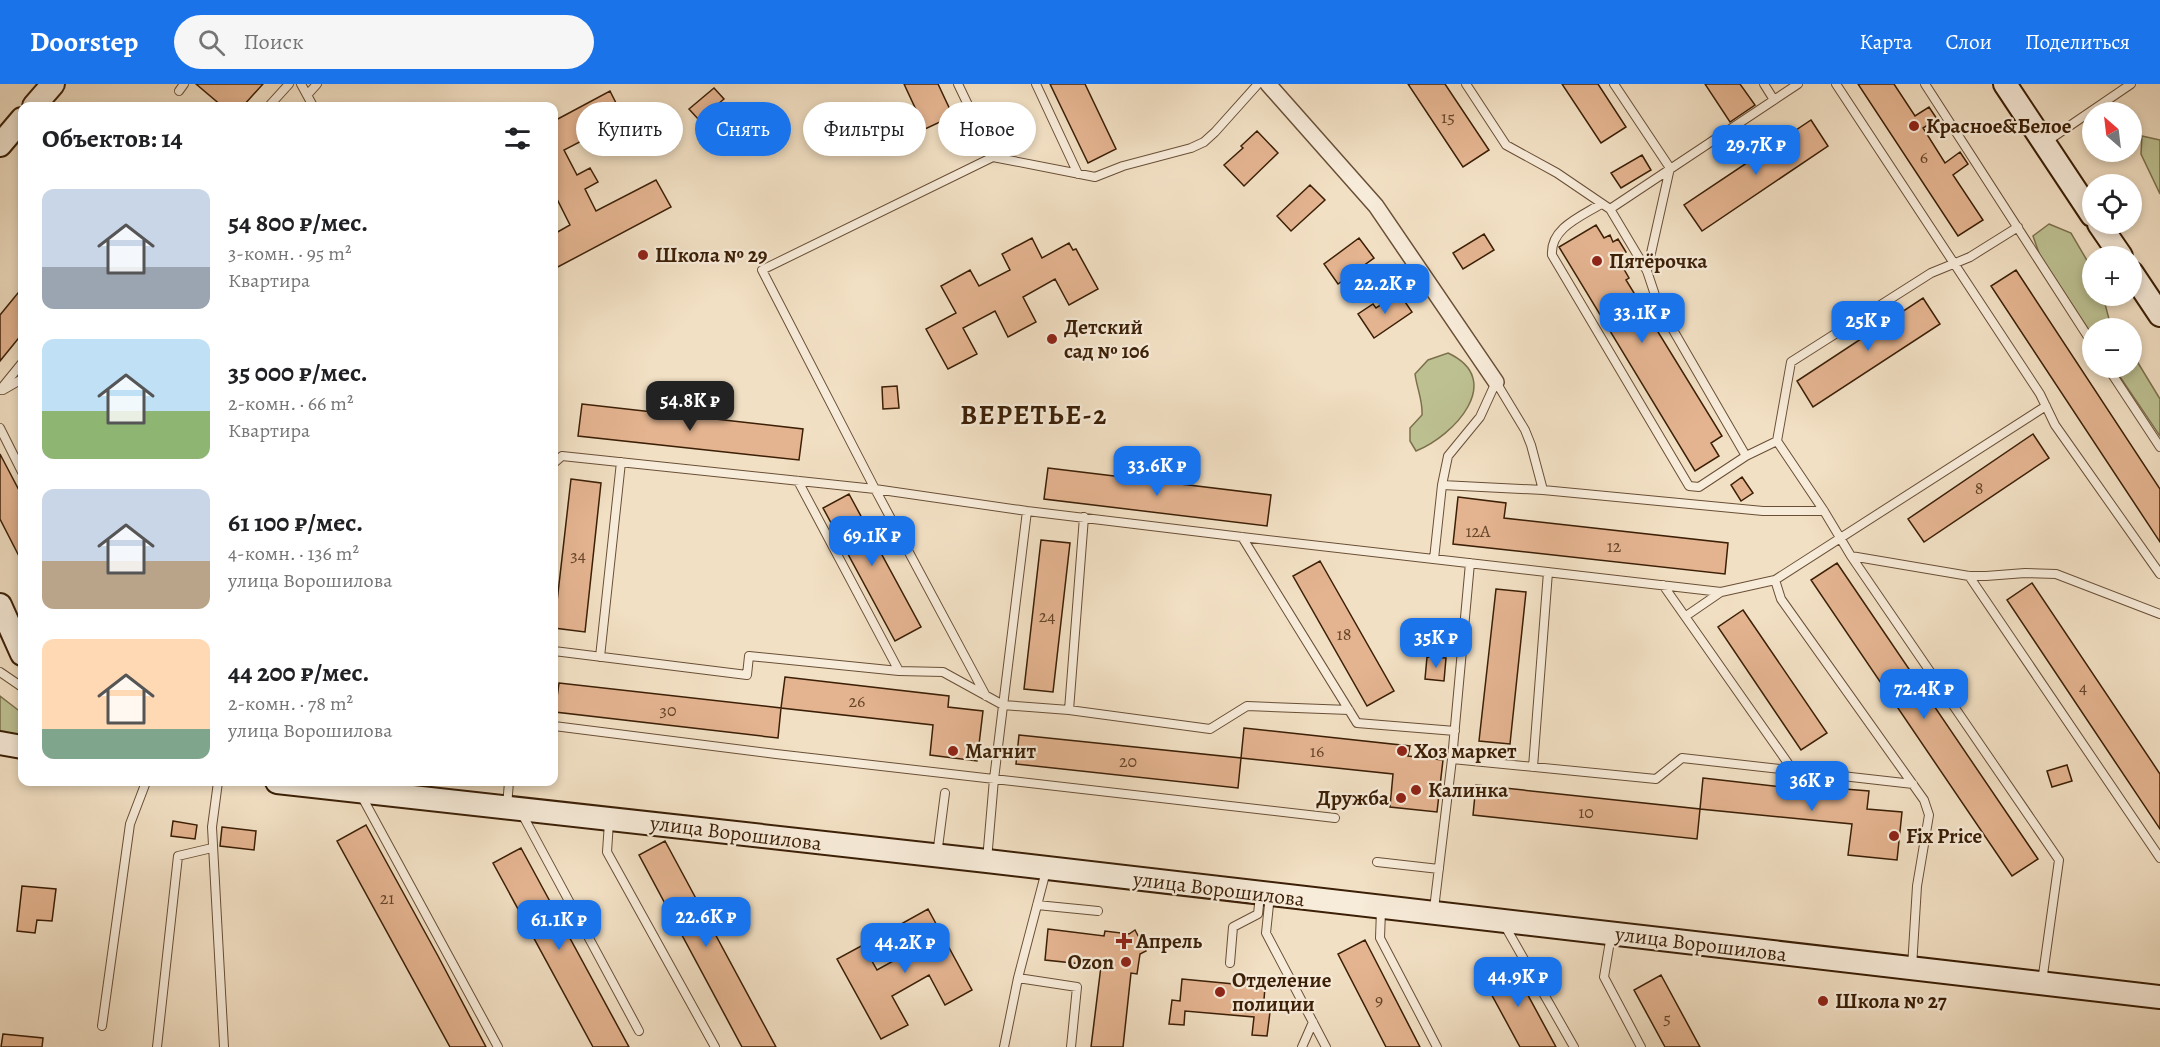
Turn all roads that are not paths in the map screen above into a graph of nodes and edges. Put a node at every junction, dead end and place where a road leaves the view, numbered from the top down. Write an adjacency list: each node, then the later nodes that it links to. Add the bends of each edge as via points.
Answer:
1 (53, 84): 19 (main road)
2 (289, 84): 20 (lane)
3 (301, 84): 17 (lane)
4 (317, 84): 17 (lane)
5 (958, 84): 25 (lane)
6 (1036, 84): 27 (lane)
7 (1258, 84): 27 (lane, via 1204,142 1095,177)
8 (1268, 84): 40 (street, via 1376,206)
9 (1466, 84): 29 (lane, via 1506,145 1557,173)
10 (1614, 84): 26 (lane)
11 (1764, 84): 18 (lane)
12 (1798, 84): 18 (lane)
13 (1836, 84): 32 (lane)
14 (1925, 84): 31 (lane)
15 (2005, 84): 23 (main road)
16 (2131, 84): 23 (lane)
17 (308, 94): 21 (lane)
18 (1774, 100): 26 (lane)
19 (37, 102)
20 (273, 102)
21 (311, 102)
22 (18, 124): 24 (main road)
23 (2044, 143): 28 (main road)
24 (0, 145)
25 (993, 157): 27 (lane); 52 (lane, via 762,270)
26 (1670, 168): 30 (lane); 33 (lane)
27 (1078, 174)
28 (2082, 199)
29 (1601, 204): 30 (lane); 46 (lane, via 1559,231 1551,246 1552,255 1689,486 1699,487)
30 (1610, 209): 33 (lane)
31 (2018, 227): 32 (lane); 36 (lane)
32 (1954, 263): 42 (lane); 44 (lane, via 1931,273 1791,362)
33 (1647, 271): 46 (lane, via 1658,304)
34 (2142, 288): 35 (main road)
35 (2160, 315)
36 (2082, 327)
37 (18, 368): 41 (lane)
38 (2115, 378): 45 (lane)
39 (18, 381): 41 (lane)
40 (1496, 382): 51 (lane, via 1480,417 1448,456); 53 (lane, via 1525,430)
41 (0, 391)
42 (2046, 406): 58 (lane); 63 (lane, via 2055,425)
43 (0, 428): 49 (lane)
44 (1777, 441): 46 (lane); 55 (lane)
45 (2160, 447)
46 (1746, 456)
47 (558, 460): 48 (lane, via 562,456)
48 (621, 462): 50 (lane); 73 (lane)
49 (18, 464)
50 (798, 481): 52 (lane); 75 (lane)
51 (1442, 485): 53 (lane); 60 (lane)
52 (875, 489): 54 (lane); 77 (lane)
53 (1543, 490): 55 (lane, via 1763,512)
54 (1027, 511): 56 (lane); 78 (lane)
55 (1824, 511): 58 (lane)
56 (1084, 517): 57 (lane); 79 (lane)
57 (1242, 537): 60 (lane); 80 (lane)
58 (1841, 540): 59 (lane); 65 (lane)
59 (1851, 556): 64 (lane); 116 (lane, via 2059,860)
60 (1434, 559): 61 (lane)
61 (1470, 563): 62 (lane); 82 (lane)
62 (1548, 572): 66 (lane); 86 (lane)
63 (2160, 574)
64 (1968, 576): 69 (lane, via 2056,574); 101 (lane)
65 (1775, 580): 67 (lane); 89 (lane, via 1781,599)
66 (1664, 585): 67 (lane); 70 (lane)
67 (1721, 592): 70 (lane)
68 (0, 605): 71 (main road)
69 (2160, 614)
70 (1686, 616): 87 (lane)
71 (18, 639)
72 (558, 652): 73 (lane)
73 (600, 657): 75 (lane, via 747,675 749,656)
74 (0, 672): 76 (lane)
75 (898, 672): 77 (lane, via 943,672)
76 (18, 684)
77 (986, 696): 78 (lane)
78 (1003, 705): 79 (lane); 88 (lane)
79 (1069, 710): 80 (lane, via 1210,729 1247,706)
80 (1349, 710): 82 (lane, via 1357,723)
81 (558, 726): 88 (lane)
82 (1455, 730): 85 (lane)
83 (0, 743): 84 (main road)
84 (18, 746)
85 (1452, 759): 86 (lane); 105 (lane)
86 (1533, 767): 87 (lane, via 1656,779 1682,758)
87 (1792, 770): 89 (lane)
88 (994, 779): 97 (lane); 102 (lane)
89 (1913, 784): 114 (lane, via 1929,815 1917,886)
90 (144, 786): 119 (lane, via 130,824)
91 (217, 786): 99 (lane)
92 (310, 786): 94 (main road, улица Ворошилова)
93 (510, 786): 96 (lane)
94 (360, 792): 96 (main road, улица Ворошилова, via 423,794); 123 (lane)
95 (945, 794): 100 (lane)
96 (513, 808): 98 (main road, улица Ворошилова); 120 (lane)
97 (1335, 818)
98 (609, 819): 100 (main road, улица Ворошилова); 124 (lane, via 607,852)
99 (212, 849): 121 (lane, via 178,856); 122 (lane)
100 (937, 856): 102 (main road, улица Ворошилова)
101 (2160, 858)
102 (987, 861): 104 (main road, улица Ворошилова)
103 (1377, 862): 105 (lane)
104 (1046, 869): 106 (main road, улица Ворошилова); 107 (lane)
105 (1439, 870): 110 (lane)
106 (1266, 895): 108 (main road, улица Ворошилова); 113 (lane, via 1258,914 1233,927); 118 (lane, via 1266,933)
107 (1037, 905): 109 (lane); 115 (lane)
108 (1381, 908): 110 (main road, улица Ворошилова); 129 (lane, via 1380,938)
109 (1098, 911)
110 (1434, 914): 111 (main road, улица Ворошилова)
111 (1503, 922): 112 (main road, улица Ворошилова); 130 (lane)
112 (1611, 934): 114 (main road, улица Ворошилова); 131 (lane, via 1604,977)
113 (1230, 963)
114 (1912, 969): 116 (main road, улица Ворошилова)
115 (1018, 978): 125 (lane); 126 (lane, via 1077,987)
116 (2042, 984): 117 (main road, улица Ворошилова)
117 (2160, 997)
118 (1313, 1022): 127 (lane); 128 (lane)
119 (102, 1026)
120 (639, 1031)
121 (157, 1047)
122 (224, 1047)
123 (498, 1047)
124 (715, 1047)
125 (1004, 1047)
126 (1071, 1047)
127 (1302, 1047)
128 (1326, 1047)
129 (1437, 1047)
130 (1574, 1047)
131 (1641, 1047)

